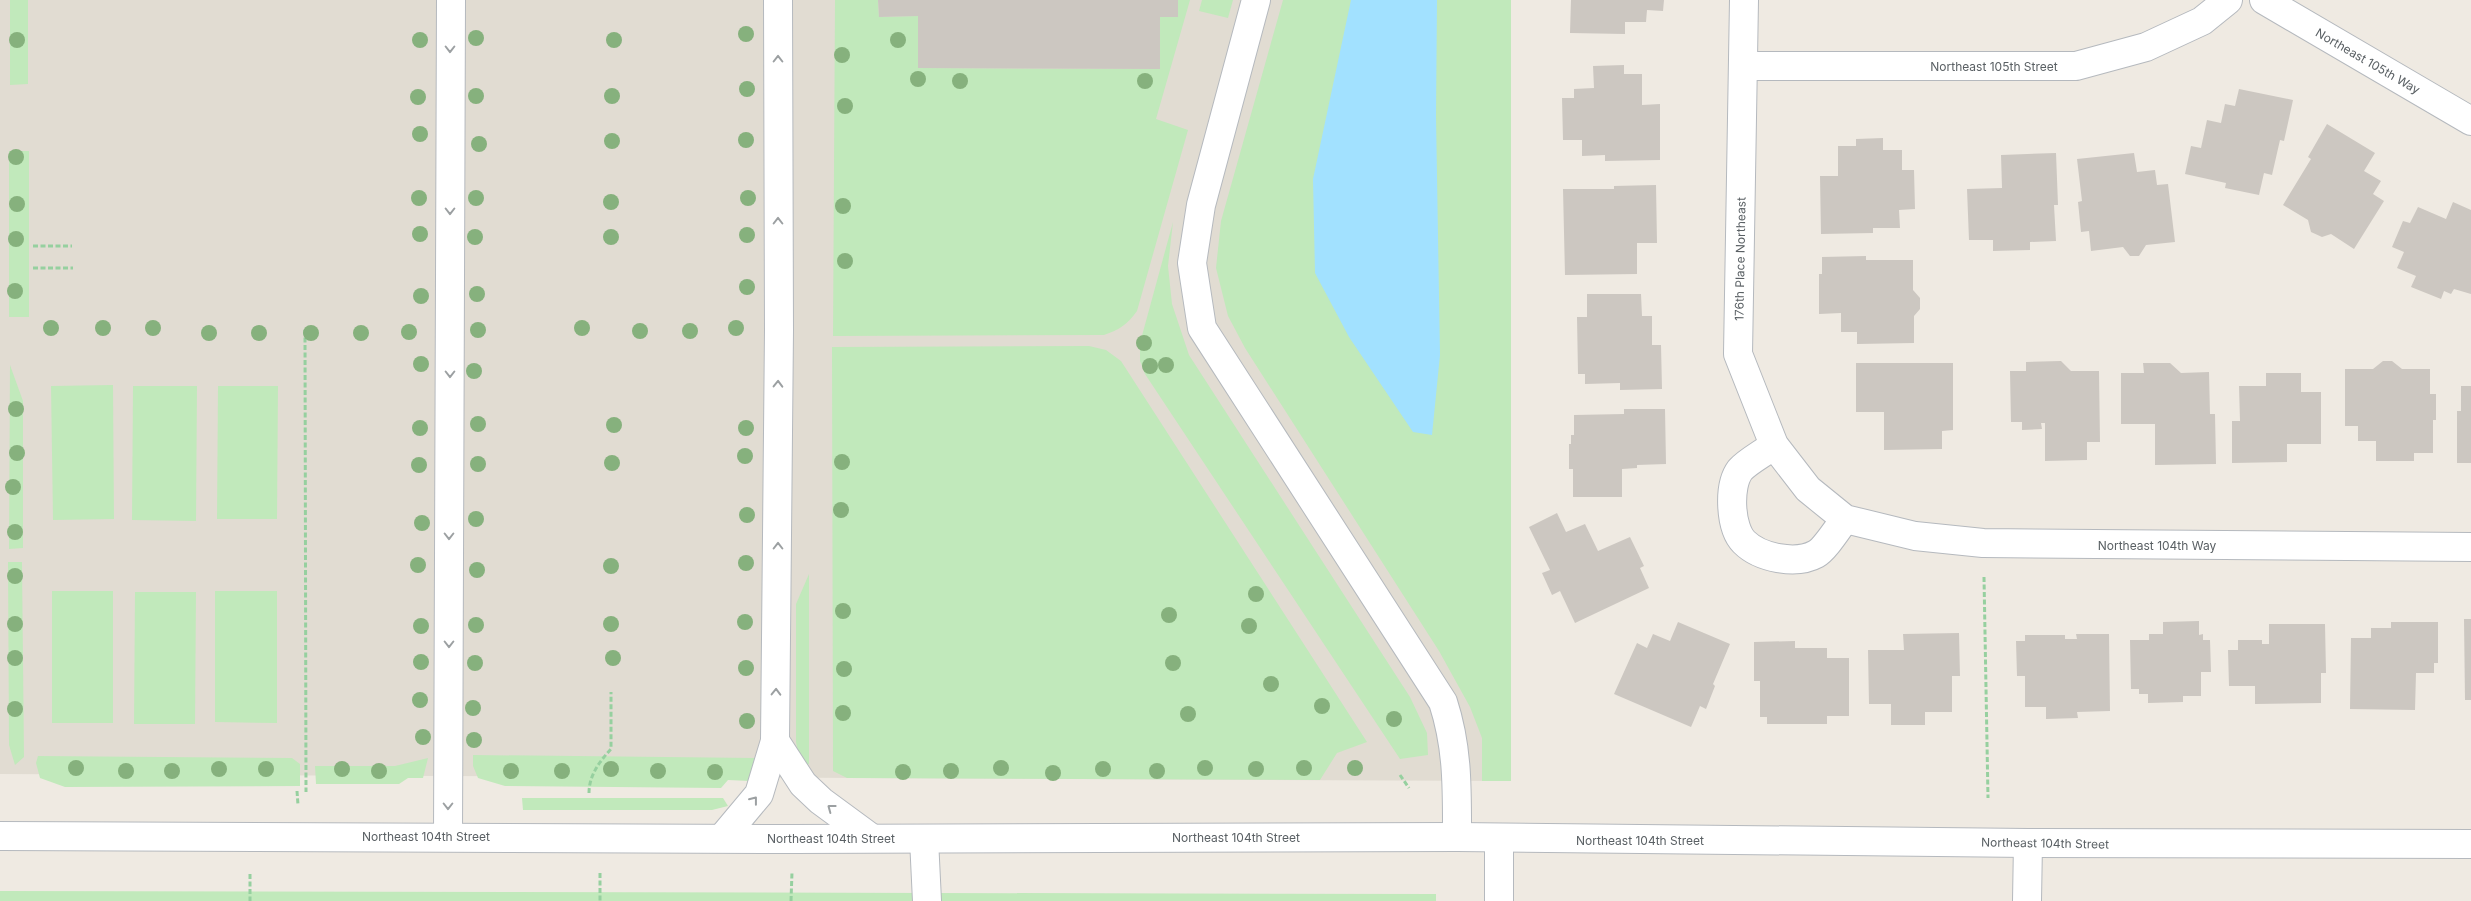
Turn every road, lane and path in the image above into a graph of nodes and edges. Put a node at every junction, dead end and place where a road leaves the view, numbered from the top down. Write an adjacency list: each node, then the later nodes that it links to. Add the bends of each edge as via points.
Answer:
1 (451, 0): 29 (street, one-way to 29)
2 (778, 0): 20 (street, one-way to 2)
3 (1256, 0): 32 (street, via 1201,206 1192,263 1202,328 1443,702 1455,749)
4 (1744, 0): 7 (street, 176th Place Northeast)
5 (2228, 0): 7 (street, Northeast 105th Street, via 2202,21 2146,47 2076,66)
6 (2264, 0): 8 (street, Northeast 105th Way)
7 (1744, 66): 14 (street, 176th Place Northeast, via 1738,354)
8 (2471, 121)
9 (33, 246): 10 (path)
10 (72, 246)
11 (33, 268): 12 (path)
12 (73, 268)
13 (305, 330): 24 (path)
14 (1774, 445): 15 (street, 176th Place Northeast); 16 (street, via 1740,471 1733,492 1732,516 1744,542 1768,556 1793,561 1816,554)
15 (1808, 489): 16 (street, Northeast 104th Way)
16 (1845, 519): 17 (street, Northeast 104th Way, via 1915,536 1982,543)
17 (2471, 547)
18 (1984, 576): 26 (path)
19 (611, 692): 25 (path, via 611,749 600,760 589,783)
20 (775, 741): 30 (street, one-way to 20, via 759,794); 31 (street, one-way to 20, via 803,784)
21 (1400, 774): 22 (path)
22 (1409, 788)
23 (297, 791): 27 (path)
24 (306, 792)
25 (589, 792)
26 (1988, 798)
27 (298, 810)
28 (0, 836): 29 (street, Northeast 104th Street)
29 (448, 837): 30 (street, Northeast 104th Street)
30 (723, 837): 31 (street, Northeast 104th Street)
31 (870, 837): 33 (street, Northeast 104th Street)
32 (1457, 837): 33 (street, Northeast 104th Street); 34 (street, Northeast 104th Street)
33 (924, 838): 43 (street)
34 (1498, 838): 35 (street, Northeast 104th Street); 44 (street)
35 (2028, 844): 36 (street, Northeast 104th Street); 45 (street)
36 (2471, 844)
37 (600, 873): 41 (path)
38 (792, 873): 42 (path)
39 (250, 874): 40 (path)
40 (250, 901)
41 (600, 901)
42 (792, 901)
43 (927, 901)
44 (1499, 901)
45 (2027, 901)

